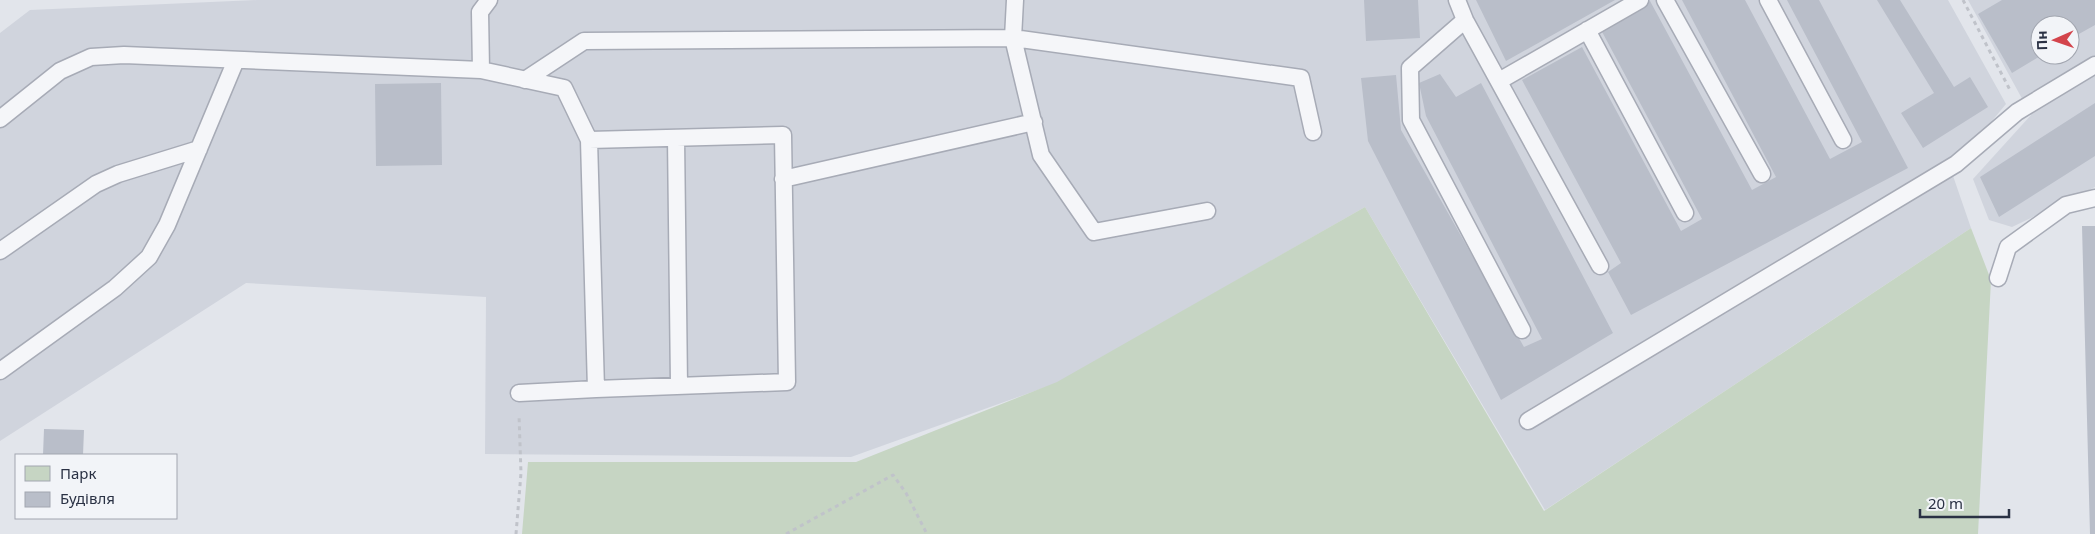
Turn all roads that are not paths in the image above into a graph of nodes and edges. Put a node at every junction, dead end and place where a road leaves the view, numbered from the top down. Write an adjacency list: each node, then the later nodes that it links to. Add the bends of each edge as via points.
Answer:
1 (489, 0): 12 (lane, via 480,12)
2 (1015, 0): 9 (lane)
3 (1457, 0): 7 (lane)
4 (1640, 0): 8 (lane)
5 (1665, 0): 22 (lane)
6 (1768, 0): 20 (lane)
7 (1465, 20): 14 (lane); 30 (lane, via 1410,68 1411,120)
8 (1587, 30): 14 (lane); 26 (lane)
9 (1013, 38): 13 (lane, via 584,41); 16 (lane); 17 (lane, via 1301,78)
10 (236, 60): 12 (lane); 15 (lane, via 124,55 91,57 60,71); 21 (lane)
11 (2095, 65): 35 (lane, via 2017,112 1956,164)
12 (481, 70): 13 (lane)
13 (525, 80): 19 (lane, via 564,88)
14 (1499, 81): 28 (lane)
15 (0, 120)
16 (1034, 122): 23 (lane); 25 (lane, via 1041,155 1094,232)
17 (1313, 132)
18 (676, 138): 19 (lane); 23 (lane, via 783,135); 32 (lane)
19 (589, 140): 33 (lane)
20 (1843, 140)
21 (199, 149): 27 (lane, via 96,184); 31 (lane, via 167,226 148,257 115,288)
22 (1762, 174)
23 (783, 179): 32 (lane, via 787,382)
24 (2095, 198): 29 (lane, via 2066,205 2008,247)
25 (1206, 211)
26 (1685, 213)
27 (0, 251)
28 (1600, 266)
29 (1998, 278)
30 (1522, 330)
31 (0, 371)
32 (679, 385): 33 (lane)
33 (596, 388): 34 (lane)
34 (519, 393)
35 (1528, 421)

